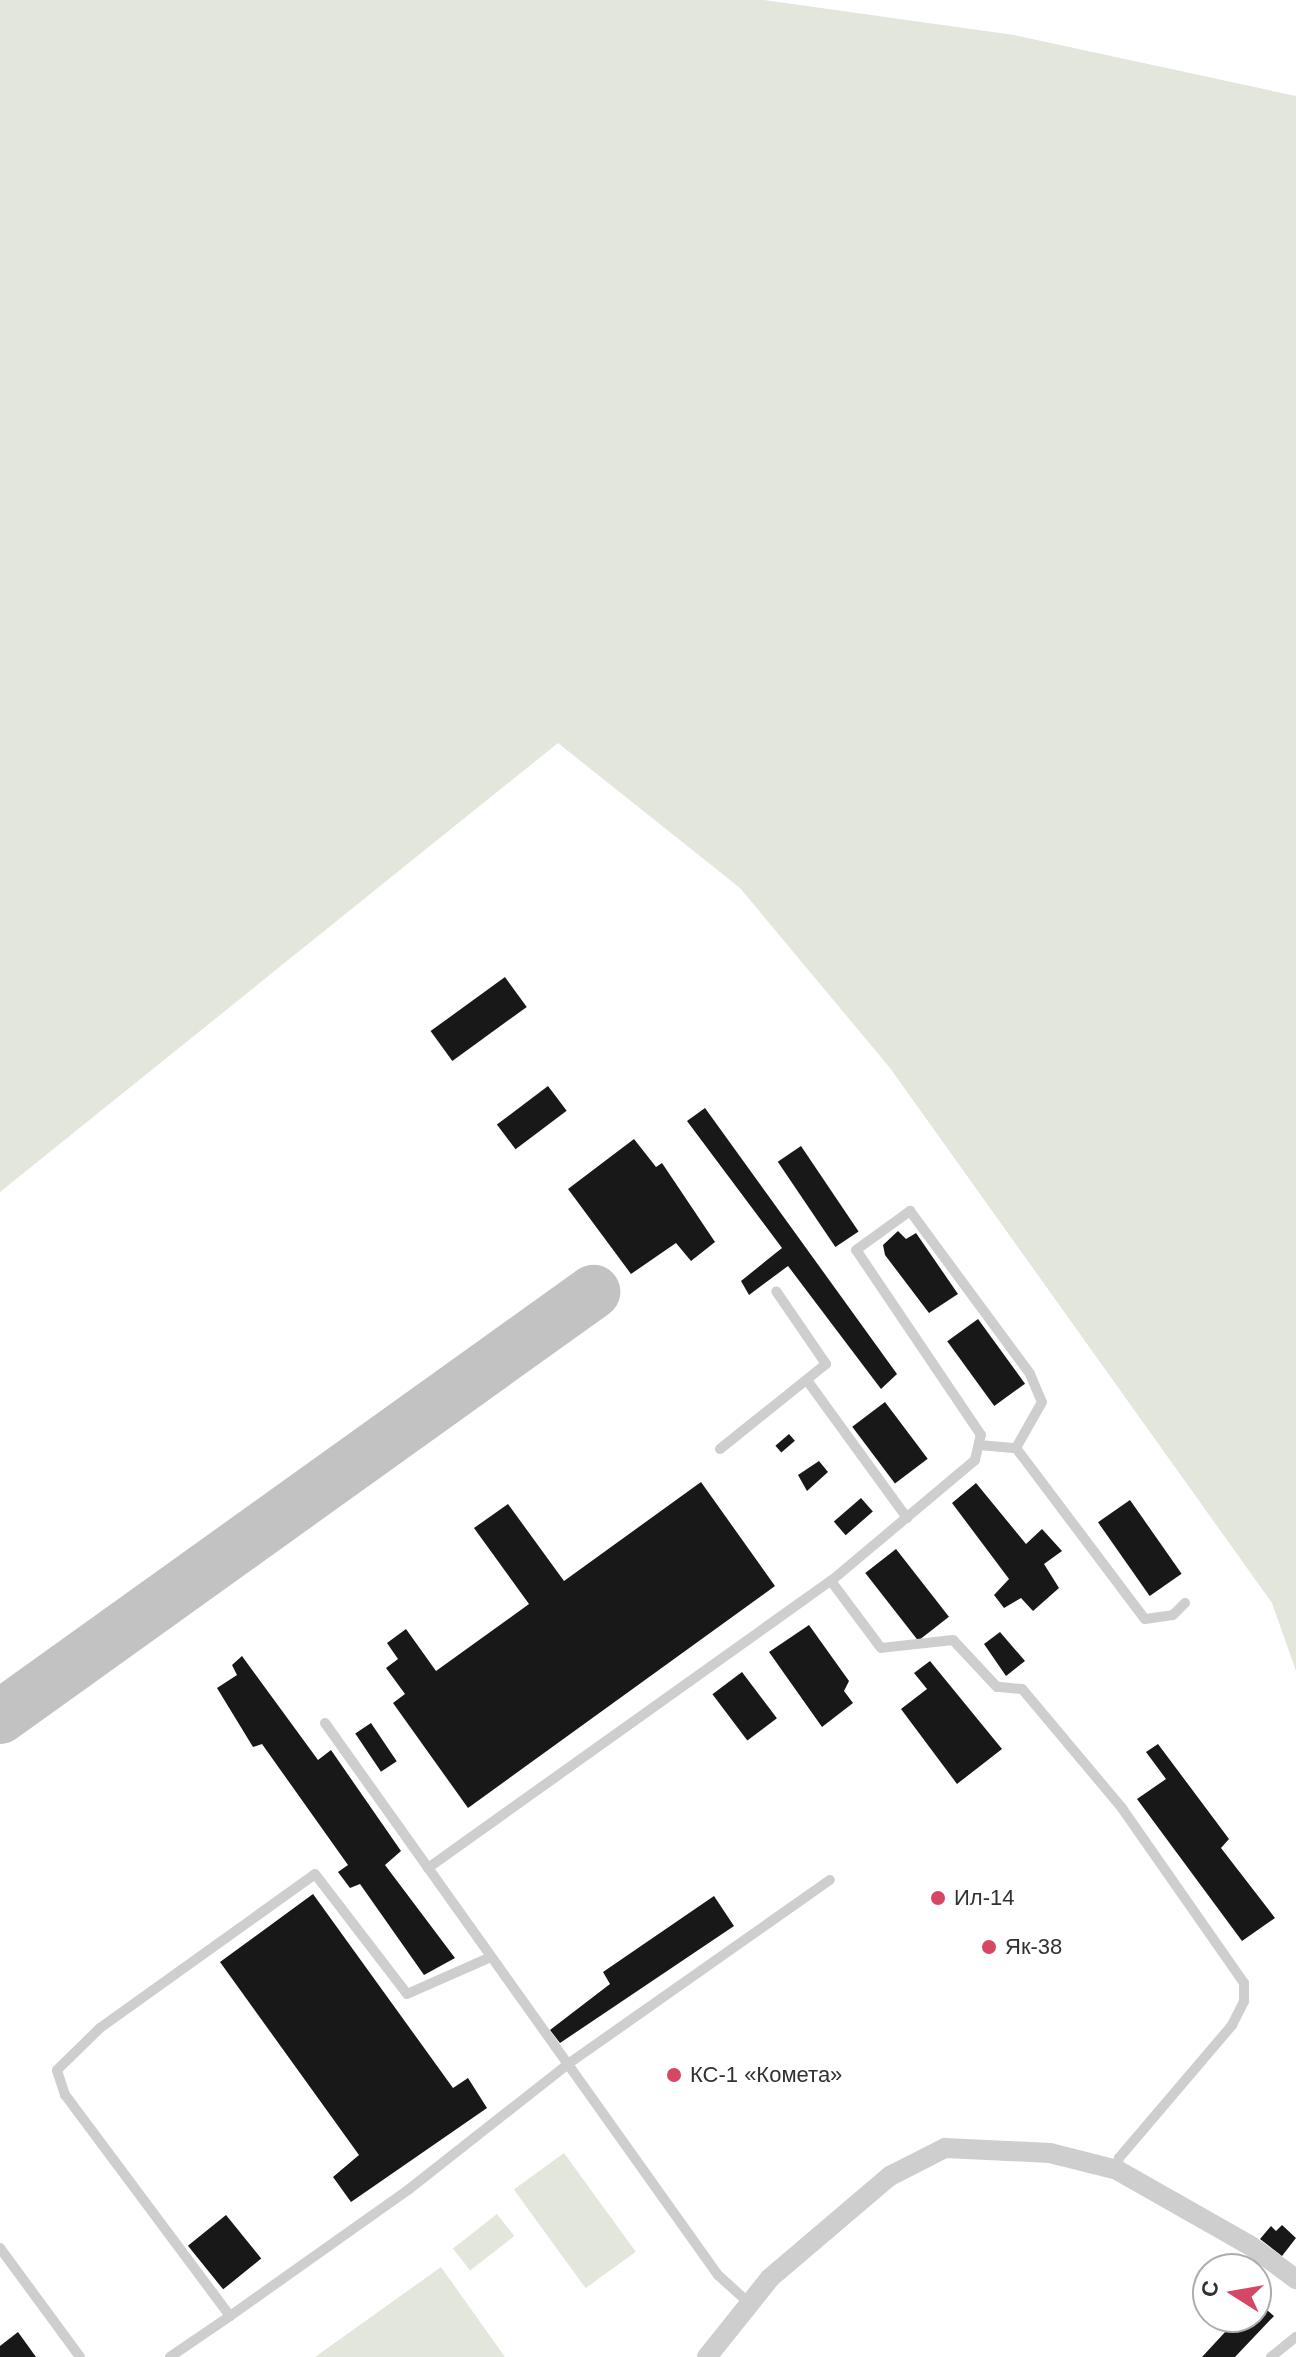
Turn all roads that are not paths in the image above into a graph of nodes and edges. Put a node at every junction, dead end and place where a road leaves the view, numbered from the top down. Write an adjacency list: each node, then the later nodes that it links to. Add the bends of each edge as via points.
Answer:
1 (776, 1291): 2 (lane, via 826,1364)
2 (809, 1383): 5 (lane); 6 (lane)
3 (979, 1445): 4 (lane); 4 (lane, via 981,1435 856,1250 910,1211 1030,1374 1042,1402); 6 (lane, via 975,1460)
4 (1016, 1448): 8 (lane, via 1145,1619 1173,1615)
5 (720, 1449)
6 (907, 1518): 7 (lane)
7 (831, 1581): 10 (lane); 14 (lane, via 881,1648 953,1640 997,1687 1022,1689 1122,1808 1244,1983 1244,2001 1232,2025 1119,2158)
8 (1185, 1603)
9 (325, 1723): 10 (lane)
10 (428, 1868): 12 (lane)
11 (830, 1880): 13 (lane)
12 (491, 1957): 13 (lane); 18 (lane, via 407,1994 315,1874 100,2028 57,2070 65,2095)
13 (568, 2064): 17 (lane, via 718,2275); 18 (lane, via 408,2190)
14 (1117, 2170): 16 (street); 17 (street, via 1050,2153 945,2148 890,2176 770,2278)
15 (0, 2248): 20 (lane)
16 (1295, 2277)
17 (750, 2304): 22 (street)
18 (230, 2316): 21 (lane)
19 (1296, 2337): 23 (lane)
20 (80, 2357)
21 (170, 2357)
22 (707, 2357)
23 (1271, 2357)

